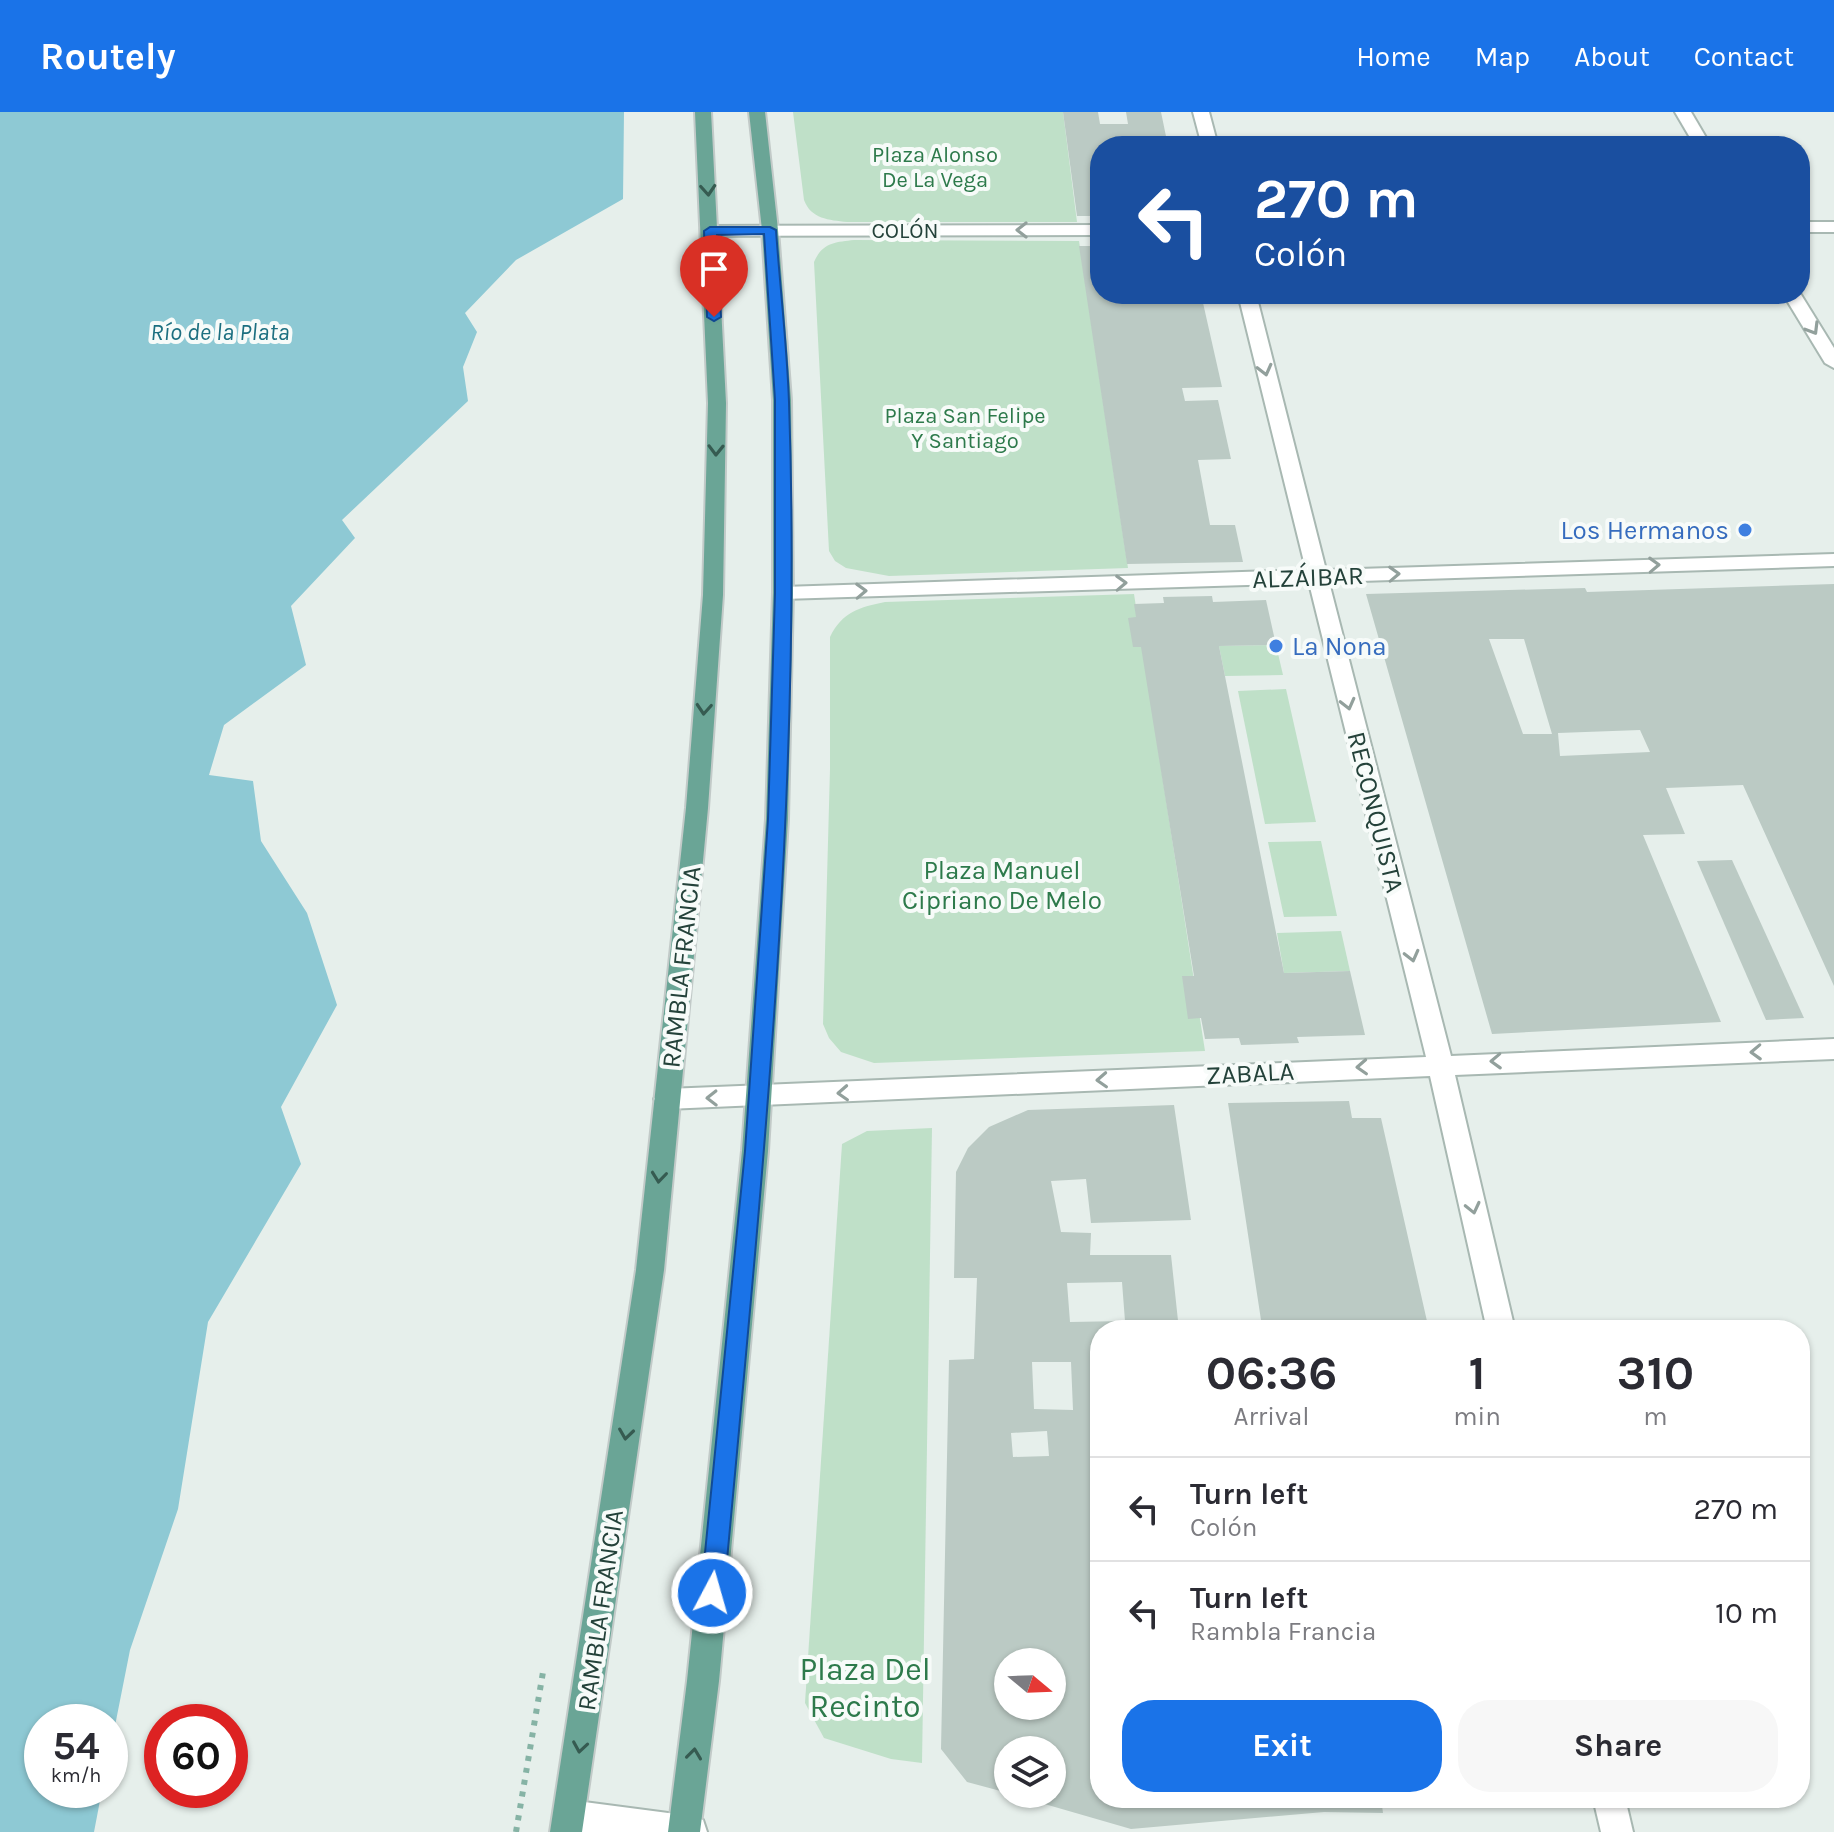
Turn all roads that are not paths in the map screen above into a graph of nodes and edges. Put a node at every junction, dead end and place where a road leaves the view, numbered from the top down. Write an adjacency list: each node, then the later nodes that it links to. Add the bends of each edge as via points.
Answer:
1 (703, 112): 11 (main road, RAMBLA FRANCIA, one-way to 11)
2 (757, 112): 9 (main road)
3 (1201, 112): 5 (street)
4 (1683, 112): 6 (street)
5 (1207, 136)
6 (1697, 136)
7 (1810, 227): 8 (street)
8 (1834, 227)
9 (770, 230): 10 (street, COLÓN, one-way to 9); 11 (street, COLÓN); 17 (main road, via 782,400)
10 (1090, 230)
11 (710, 231): 21 (main road, RAMBLA FRANCIA, one-way to 21, via 717,403 713,595)
12 (1249, 304): 16 (street, RECONQUISTA, one-way to 16)
13 (1798, 304): 14 (street, one-way to 14)
14 (1834, 363)
15 (1834, 560): 16 (street, ALZÁIBAR, one-way to 15)
16 (1316, 577): 17 (street, ALZÁIBAR, one-way to 16); 19 (street, RECONQUISTA, one-way to 19)
17 (783, 593): 20 (main road, via 777,819)
18 (1834, 1049): 19 (street, ZABALA, one-way to 19)
19 (1440, 1063): 20 (street, ZABALA, one-way to 20); 22 (street, RECONQUISTA, one-way to 22)
20 (757, 1097): 21 (street, ZABALA, one-way to 21); 25 (main road, one-way to 20, via 727,1447)
21 (667, 1099): 24 (main road, RAMBLA FRANCIA, one-way to 24, via 650,1270)
22 (1499, 1320)
23 (1611, 1808): 27 (street)
24 (567, 1824): 25 (street)
25 (684, 1832): 26 (street)
26 (691, 1832)
27 (1617, 1832)

